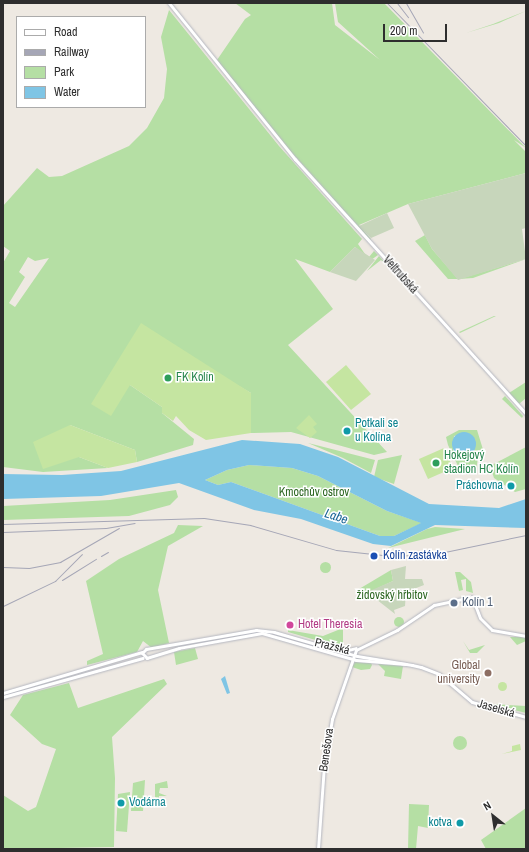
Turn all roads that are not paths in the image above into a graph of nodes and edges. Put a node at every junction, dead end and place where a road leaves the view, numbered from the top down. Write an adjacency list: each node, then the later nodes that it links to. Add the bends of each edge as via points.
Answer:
1 (169, 3): 2 (street, Veltrubská, via 275,135)
2 (526, 414)
3 (526, 636): 4 (street, Pražská, via 496,632 482,620 474,597 434,605 397,630)
4 (358, 648): 6 (street); 9 (street, Pražská)
5 (149, 650): 6 (street, Pražská, via 261,630); 7 (street, Pražská); 8 (street)
6 (341, 651): 9 (street, Pražská)
7 (142, 652): 10 (street); 11 (street)
8 (150, 657): 9 (street, Pražská, via 262,633); 10 (street, Pražská)
9 (352, 657): 13 (street, Jaselská, via 406,664 439,674 472,702); 14 (street, Benešova, via 332,719 324,765)
10 (145, 658): 12 (street, Pražská)
11 (3, 694)
12 (3, 697)
13 (526, 717)
14 (318, 849)

